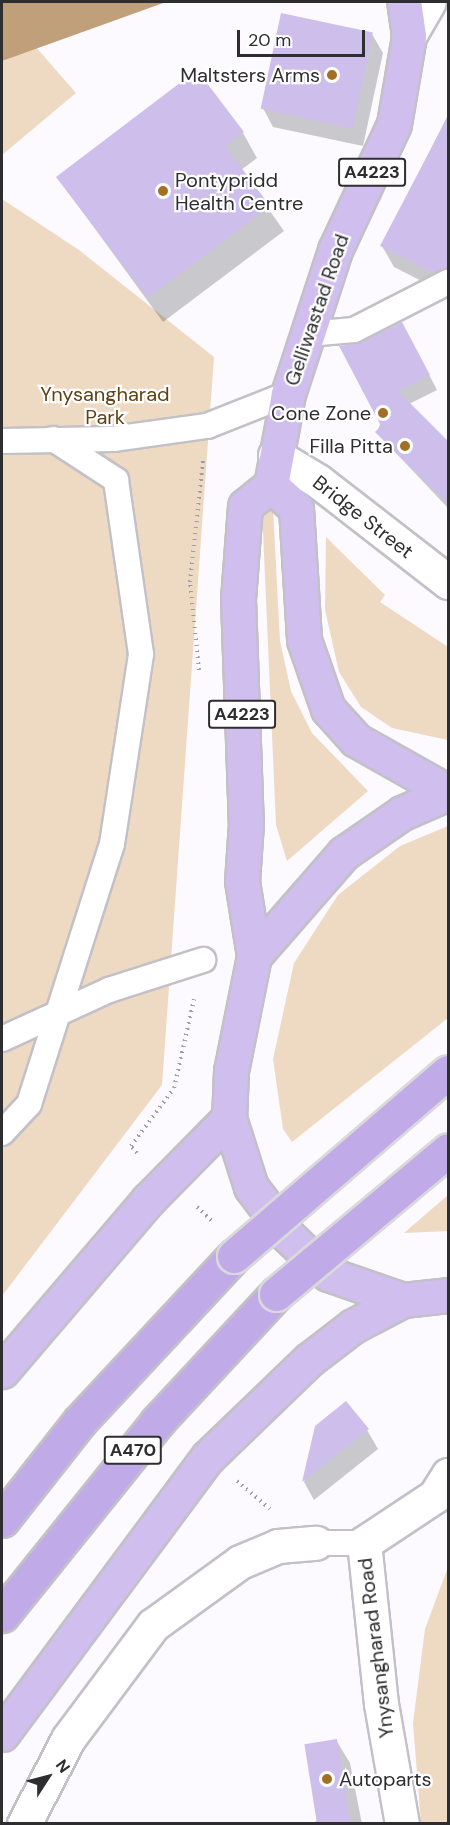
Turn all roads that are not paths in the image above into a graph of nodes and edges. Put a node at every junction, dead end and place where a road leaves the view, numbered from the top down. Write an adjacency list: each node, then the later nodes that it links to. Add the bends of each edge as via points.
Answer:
1 (411, 11): 3 (main road, Gelliwastad Road / A4223, via 394,124 335,250)
2 (448, 282): 3 (lane, via 354,330)
3 (308, 334): 4 (main road, Gelliwastad Road / A4223)
4 (288, 394): 5 (lane, via 207,426 113,440); 7 (main road, Gelliwastad Road / A4223)
5 (53, 439): 6 (lane); 12 (lane, via 116,480 141,654 112,844)
6 (2, 441)
7 (273, 470): 8 (street, Bridge Street, via 318,481); 9 (main road, via 296,508 304,640 328,709 356,740); 10 (main road, A4223, via 245,506 238,599 246,823 242,881)
8 (448, 582)
9 (448, 792): 10 (main road, via 402,813 344,853)
10 (254, 956): 15 (main road, via 231,1071)
11 (203, 960): 12 (lane, via 109,990)
12 (56, 1014): 13 (lane); 16 (lane, via 29,1104)
13 (2, 1039)
14 (448, 1072): 22 (highway, A470, bridge, via 234,1256 79,1422)
15 (229, 1118): 19 (main road, via 251,1187 288,1236 328,1274); 20 (main road, via 148,1200)
16 (2, 1133)
17 (448, 1150): 25 (highway, A470, bridge, via 276,1294 157,1422)
18 (448, 1295): 19 (main road)
19 (403, 1300): 26 (main road, via 353,1326 310,1359 208,1457)
20 (2, 1371)
21 (448, 1474): 24 (street, via 435,1496)
22 (2, 1520)
23 (316, 1543): 24 (lane); 27 (street, via 278,1546 240,1562 153,1625 68,1739)
24 (364, 1543): 28 (street, Ynysangharad Road, via 381,1704)
25 (2, 1615)
26 (2, 1734)
27 (24, 1824)
28 (402, 1824)

